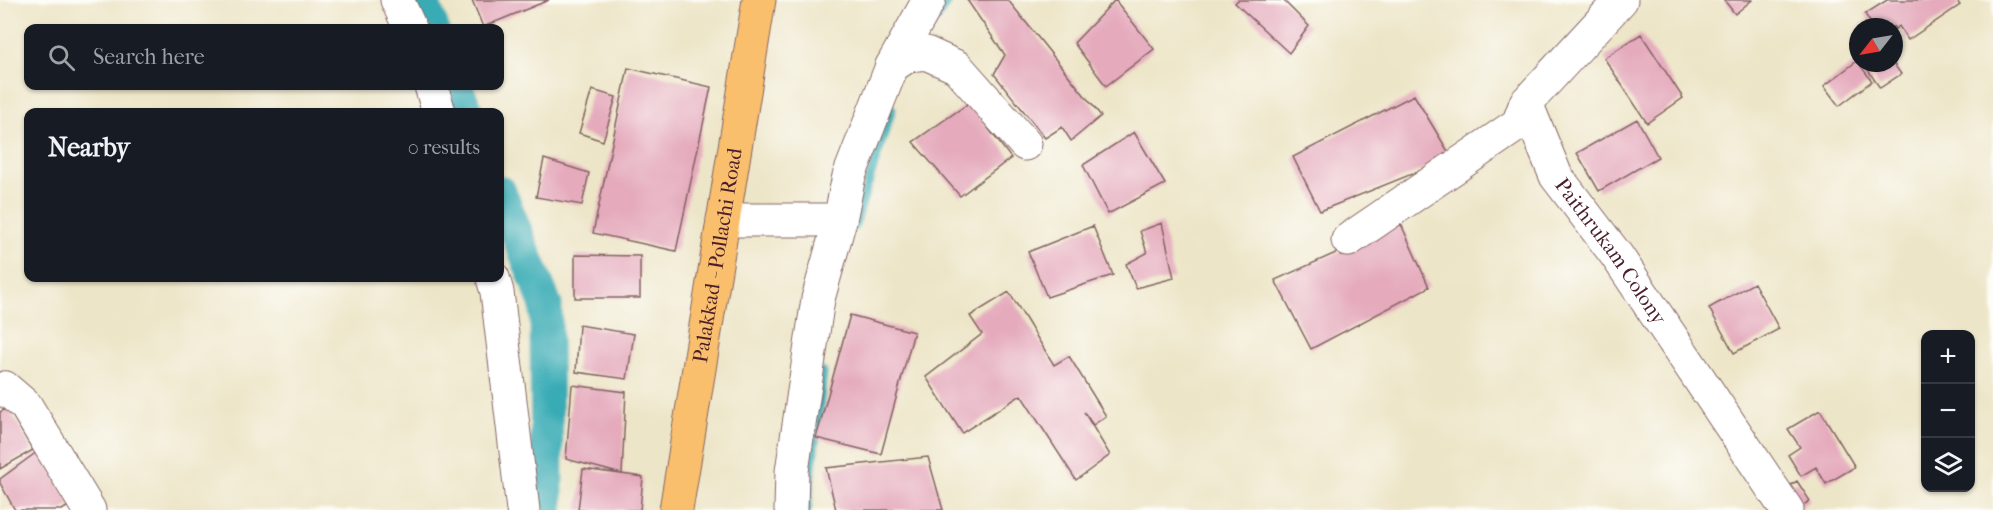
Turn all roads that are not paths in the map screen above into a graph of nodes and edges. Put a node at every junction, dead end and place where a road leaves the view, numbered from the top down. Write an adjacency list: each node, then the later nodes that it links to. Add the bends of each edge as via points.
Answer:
1 (397, 0): 5 (street)
2 (759, 0): 11 (main road, Palakkad - Pollachi Road)
3 (929, 0): 6 (street)
4 (1622, 0): 8 (street)
5 (408, 24)
6 (892, 66): 10 (street, via 909,55 926,53 957,67); 12 (street, via 849,176)
7 (432, 90): 9 (street)
8 (1527, 103): 13 (street, via 1518,124); 20 (street, Paithrukam Colony, via 1556,176 1617,256)
9 (439, 108)
10 (1025, 144)
11 (723, 220): 12 (street); 18 (main road, Palakkad - Pollachi Road)
12 (840, 220): 19 (street, via 818,299 792,471)
13 (1348, 240)
14 (494, 282): 17 (street)
15 (0, 390): 16 (street, via 5,388 26,406)
16 (89, 510)
17 (523, 510)
18 (676, 510)
19 (791, 510)
20 (1787, 510)

